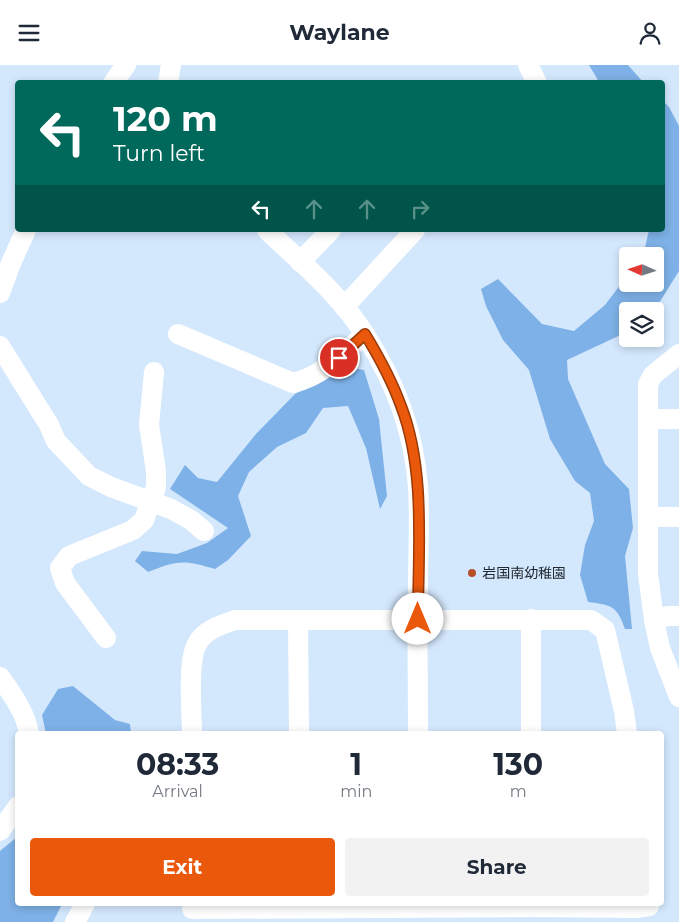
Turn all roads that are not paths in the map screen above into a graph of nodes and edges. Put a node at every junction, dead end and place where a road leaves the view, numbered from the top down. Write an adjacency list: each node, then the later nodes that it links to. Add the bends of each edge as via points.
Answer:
1 (126, 65): 4 (street)
2 (171, 65): 5 (street)
3 (528, 65): 6 (street)
4 (115, 80)
5 (168, 80)
6 (536, 80)
7 (25, 232): 12 (street)
8 (269, 232): 11 (street)
9 (329, 232): 11 (street)
10 (413, 232): 13 (street)
11 (300, 262): 13 (street)
12 (0, 293)
13 (344, 307): 15 (street)
14 (178, 334): 15 (street, via 293,383 326,370)
15 (365, 334): 26 (street, via 402,407 412,444 418,487)
16 (0, 346): 21 (street, via 56,441 90,475 111,487)
17 (679, 354): 19 (street, via 653,375 648,384)
18 (154, 371): 21 (street, via 149,425 156,471)
19 (649, 419): 20 (street); 22 (street)
20 (679, 419)
21 (152, 502): 24 (street, via 191,520); 30 (street, via 144,519 133,530 69,557 60,568 65,583)
22 (649, 517): 23 (street); 28 (street, via 648,574)
23 (679, 517)
24 (204, 531)
25 (679, 616): 28 (street)
26 (418, 619): 27 (street); 29 (street); 36 (street)
27 (531, 619): 37 (street); 38 (street, via 591,620 605,630)
28 (654, 620): 32 (street, via 660,648)
29 (298, 621): 34 (street, via 235,620 214,628 197,643 192,657); 35 (street)
30 (106, 637)
31 (0, 677): 33 (street, via 12,694)
32 (679, 697)
33 (29, 731)
34 (192, 731)
35 (299, 731)
36 (418, 731)
37 (532, 731)
38 (627, 731)
39 (0, 798): 40 (street)
40 (15, 804)
41 (15, 809): 42 (street)
42 (0, 831)
43 (84, 906): 49 (street)
44 (648, 910): 47 (street)
45 (301, 911): 46 (street); 48 (street)
46 (419, 911): 47 (street)
47 (532, 911)
48 (192, 912)
49 (75, 922)

